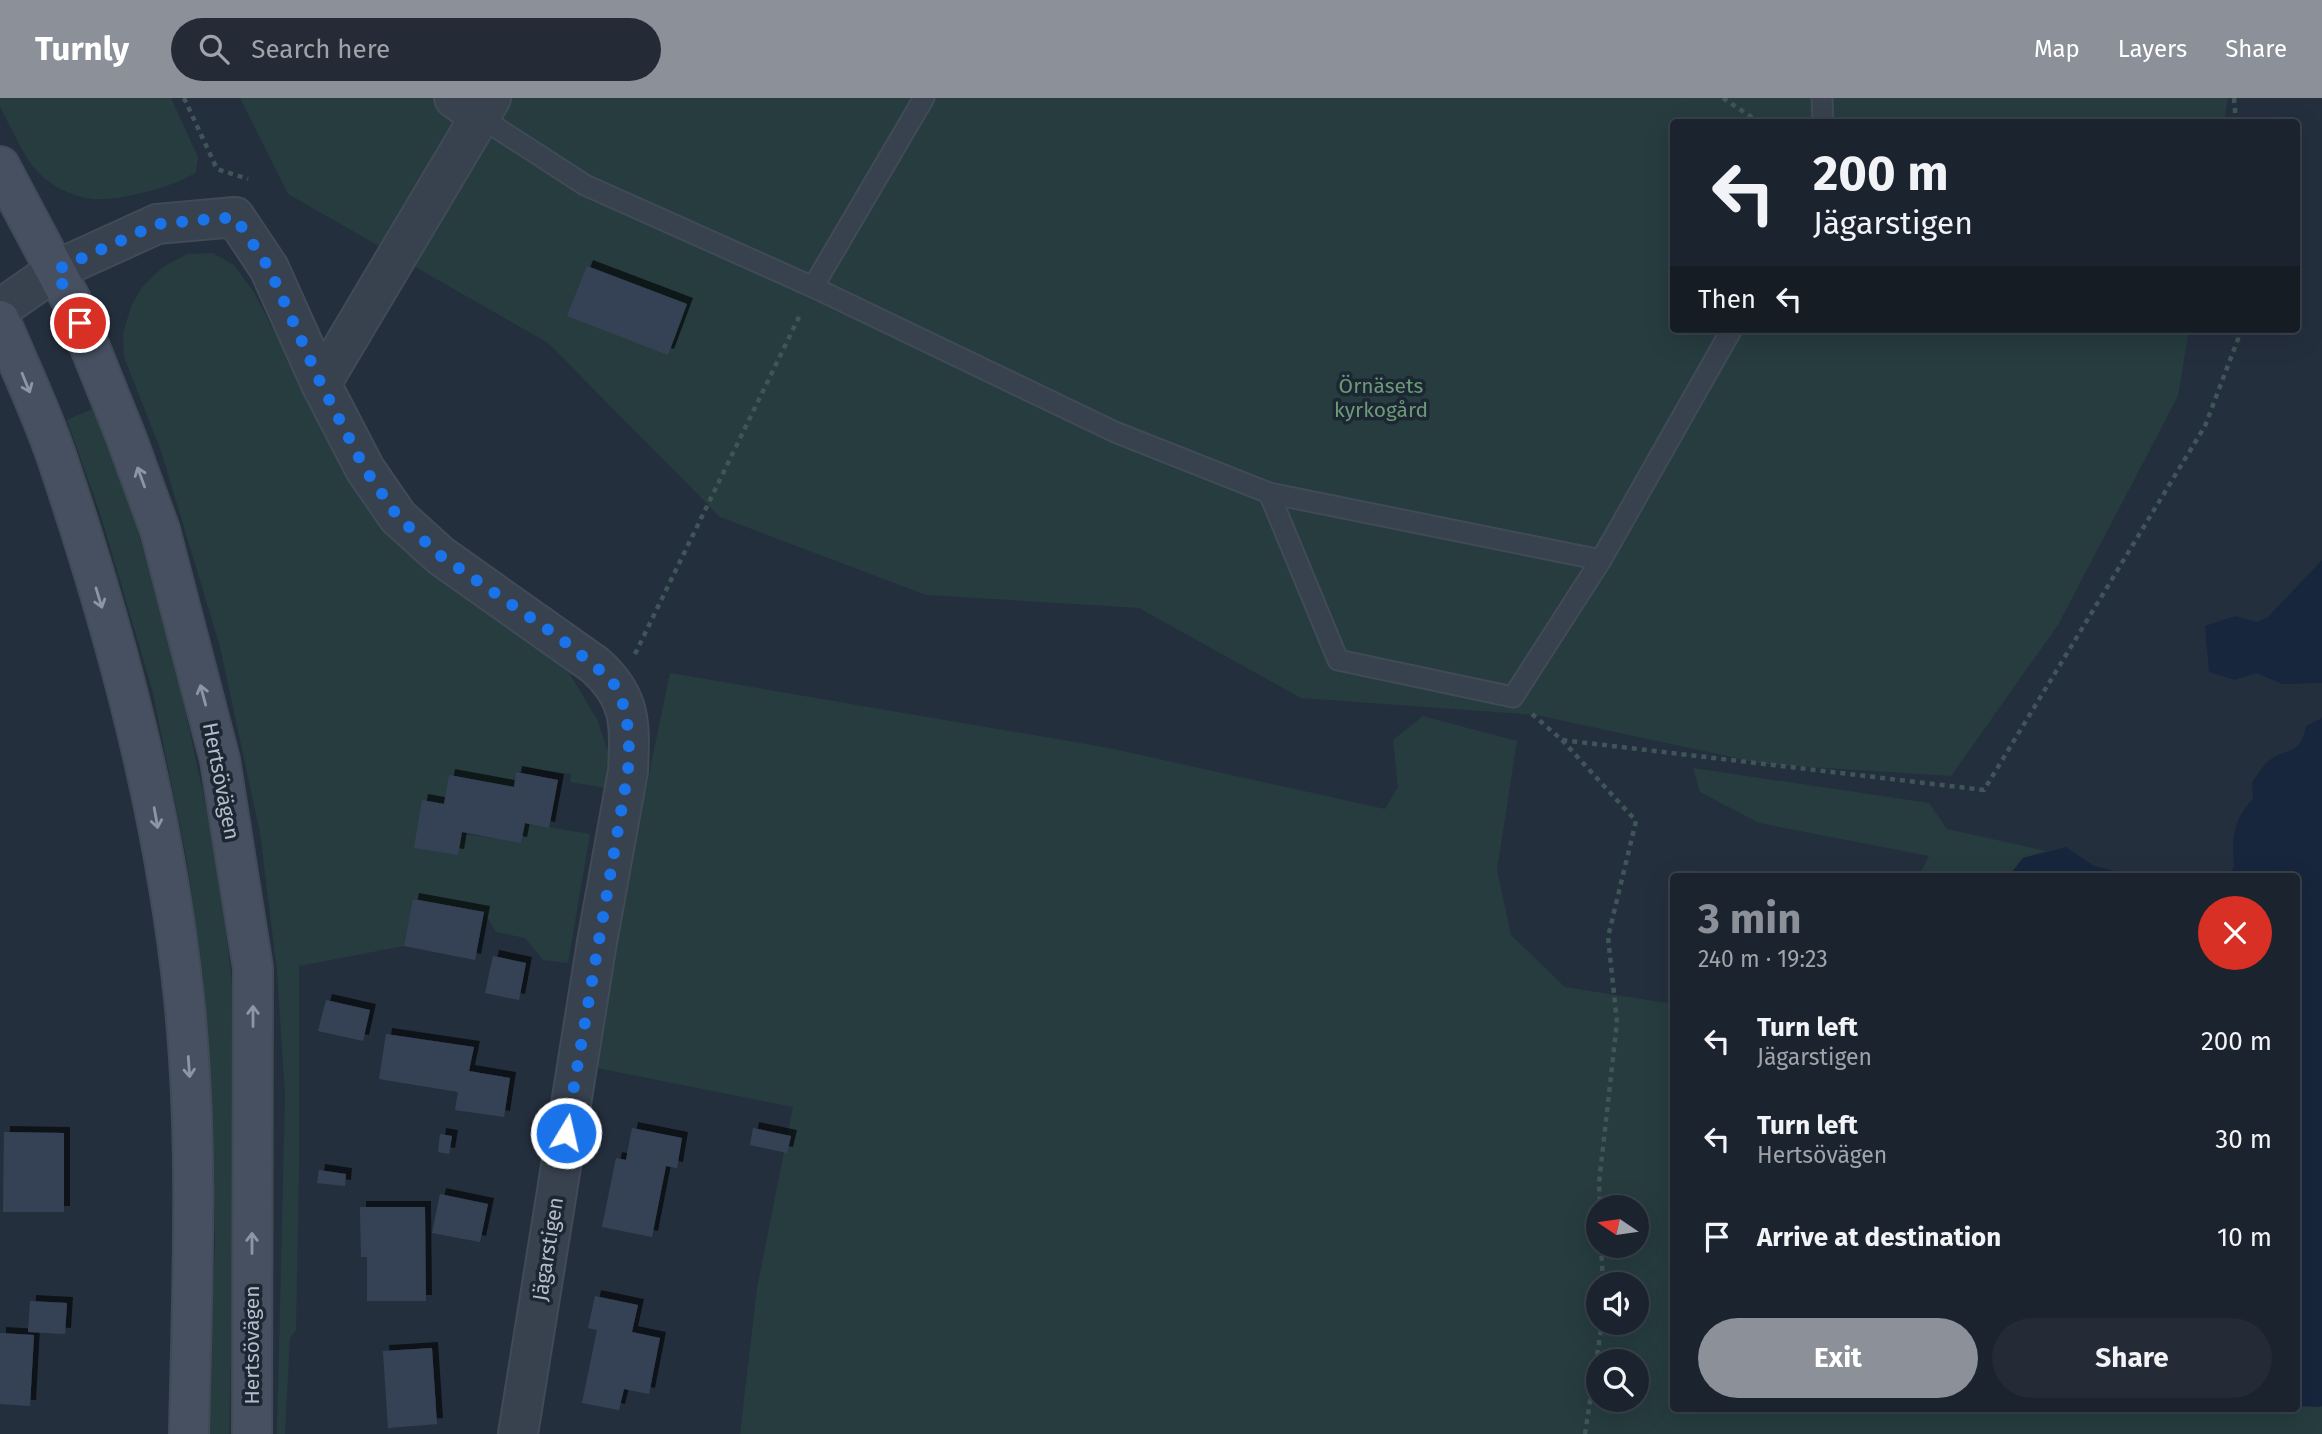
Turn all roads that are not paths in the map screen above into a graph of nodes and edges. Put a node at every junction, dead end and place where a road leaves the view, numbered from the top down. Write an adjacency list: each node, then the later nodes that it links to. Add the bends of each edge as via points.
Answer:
1 (924, 98): 7 (lane)
2 (1822, 98): 4 (lane)
3 (475, 104): 7 (lane, via 585,185); 11 (street)
4 (1823, 119)
5 (0, 166): 6 (main road, Hertsövägen)
6 (56, 270): 8 (street, Jägarstigen); 11 (street, Jägarstigen, via 157,224 235,217 269,268); 15 (main road, Hertsövägen, one-way to 6, via 253,968 220,760 160,530)
7 (813, 287): 12 (lane, via 1115,432)
8 (0, 309)
9 (0, 320): 14 (main road, one-way to 14, via 56,456 130,695 164,863 184,997 192,1102)
10 (1730, 333): 13 (lane)
11 (321, 384): 16 (street, Jägarstigen, via 365,469 398,517 441,556 595,665 612,680 626,711 628,771)
12 (1269, 493): 13 (lane); 13 (lane, via 1338,660 1513,697)
13 (1601, 561)
14 (189, 1434)
15 (252, 1434)
16 (518, 1434)

